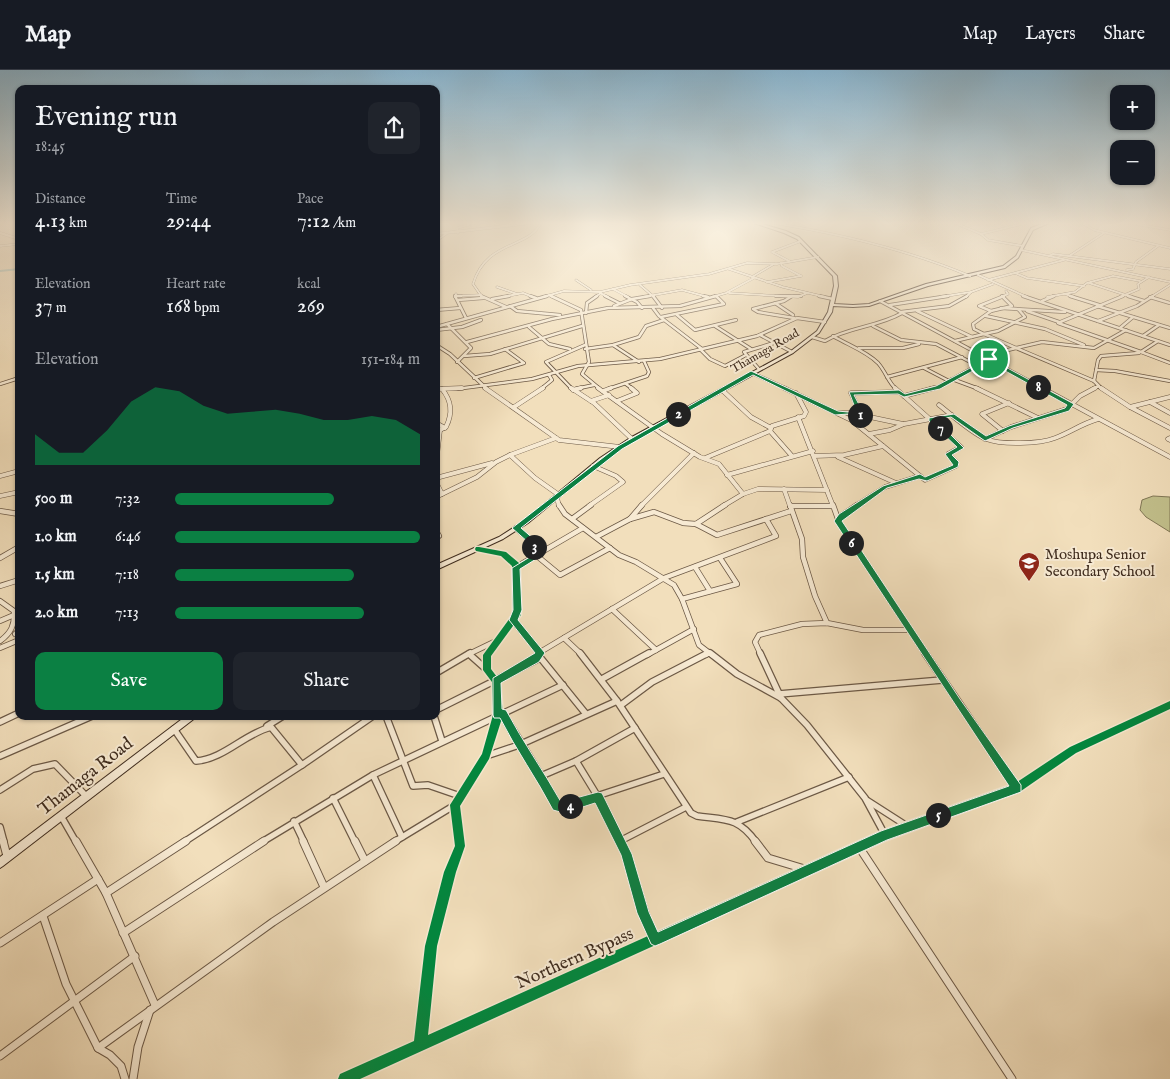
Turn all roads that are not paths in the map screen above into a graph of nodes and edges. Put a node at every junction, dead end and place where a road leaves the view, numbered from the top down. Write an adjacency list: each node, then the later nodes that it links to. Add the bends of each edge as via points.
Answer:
1 (477, 270): 43 (street, via 473,284)
2 (723, 270): 22 (street)
3 (730, 270): 15 (street)
4 (765, 270): 15 (street)
5 (790, 270): 19 (street, via 801,276)
6 (830, 270): 55 (main road, Thamaga Road, via 835,276 836,286)
7 (956, 270): 13 (street)
8 (993, 270): 12 (main road)
9 (1021, 270): 11 (street)
10 (1119, 270): 14 (street)
11 (1013, 272): 16 (street); 23 (street, via 1027,278)
12 (978, 275): 13 (main road); 16 (street)
13 (970, 276): 50 (main road, via 927,284)
14 (1149, 277): 18 (street); 24 (street)
15 (753, 278): 19 (street); 27 (street)
16 (987, 279): 21 (street); 51 (street)
17 (576, 280): 28 (street)
18 (1140, 281): 20 (street, via 1115,275); 39 (street, via 1137,290)
19 (766, 282): 32 (street)
20 (1089, 283): 23 (street); 39 (street)
21 (993, 284): 30 (street); 42 (street, via 1009,293)
22 (640, 285): 26 (street); 38 (street)
23 (1084, 286): 33 (street, via 1075,292)
24 (1169, 286): 47 (street)
25 (497, 287): 34 (street)
26 (613, 289): 29 (street); 48 (street)
27 (732, 290): 31 (street); 35 (street)
28 (594, 292): 29 (street); 37 (street, via 568,291)
29 (599, 292): 57 (street); 74 (street, via 587,303)
30 (971, 292): 58 (street); 70 (street, via 962,300 940,308)
31 (738, 293): 35 (street); 36 (street)
32 (807, 293): 41 (street, via 800,297); 55 (street)
33 (1064, 293): 51 (street); 59 (street)
34 (519, 294): 44 (street); 45 (street)
35 (726, 294): 40 (street)
36 (765, 294): 41 (street); 54 (street)
37 (549, 295): 45 (street); 77 (street, via 580,309)
38 (653, 295): 46 (street, via 684,290); 48 (street); 67 (street)
39 (1124, 295): 52 (street); 59 (street)
40 (716, 296): 46 (street); 79 (street, via 724,304)
41 (792, 296): 54 (street, via 788,301)
42 (1002, 296): 61 (street); 73 (street, via 979,306)
43 (483, 297): 44 (street); 49 (street); 49 (street, via 455,295); 53 (street)
44 (502, 298): 53 (street)
45 (536, 298): 60 (street)
46 (709, 298): 67 (street)
47 (1150, 298): 52 (street); 56 (street)
48 (632, 299): 57 (street); 65 (street)
49 (458, 300): 63 (street)
50 (880, 301): 55 (main road, via 860,306); 58 (street)
51 (1042, 301): 78 (street)
52 (1145, 301): 76 (street)
53 (496, 302): 62 (street)
54 (772, 302): 84 (street, via 753,309); 85 (street)
55 (832, 302): 91 (main road, Thamaga Road)
56 (1170, 302)
57 (620, 303): 64 (street)
58 (890, 305): 75 (street)
59 (1098, 305): 76 (street); 78 (street)
60 (510, 306): 62 (street); 80 (street, via 517,310)
61 (1012, 306): 68 (street); 71 (street)
62 (506, 307): 83 (street)
63 (460, 308): 69 (street); 83 (street)
64 (612, 308): 65 (street); 74 (street)
65 (642, 308): 66 (street)
66 (653, 308): 67 (street); 86 (street)
67 (662, 308)
68 (1001, 308): 71 (street); 73 (street)
69 (440, 310)
70 (916, 310): 75 (street); 112 (street)
71 (1020, 310): 72 (street); 92 (street, via 1025,316)
72 (1026, 310): 78 (street, via 1057,310); 93 (street)
73 (991, 311): 81 (street)
74 (586, 313): 77 (street)
75 (902, 313): 100 (street); 115 (street)
76 (1120, 313): 82 (street); 90 (street)
77 (581, 314): 80 (street); 98 (street)
78 (1075, 314): 90 (street); 93 (street)
79 (677, 315): 86 (street); 89 (street)
80 (566, 316): 97 (street)
81 (986, 316): 92 (street); 107 (street, via 973,324 974,329)
82 (1133, 317): 96 (street); 102 (street)
83 (466, 318): 94 (street)
84 (796, 318): 85 (street); 108 (street)
85 (801, 318): 91 (street)
86 (662, 319): 95 (street); 121 (street, via 644,327 640,336)
87 (481, 320): 105 (street)
88 (736, 320): 99 (street)
89 (682, 321): 95 (street); 99 (street, via 695,330)
90 (1097, 321): 102 (street)
91 (825, 322): 111 (main road, Thamaga Road)
92 (1016, 322): 107 (street); 124 (street)
93 (1059, 322): 116 (street)
94 (447, 324): 101 (street); 105 (street)
95 (670, 324): 129 (street)
96 (1159, 325): 103 (street); 110 (street)
97 (529, 326): 113 (street); 118 (street)
98 (582, 326): 113 (street); 123 (street, via 586,333)
99 (715, 326): 114 (street)
100 (873, 326): 109 (street); 120 (street, via 898,340)
101 (440, 327)
102 (1120, 328): 106 (street)
103 (1170, 328)
104 (440, 329): 105 (street)
105 (452, 329): 118 (street)
106 (1126, 330): 110 (street); 116 (street)
107 (984, 334): 112 (street); 127 (street)
108 (760, 335): 114 (street); 119 (street)
109 (833, 336): 111 (street, via 825,341); 126 (street)
110 (1143, 336): 117 (street)
111 (812, 337): 132 (main road, Thamaga Road)
112 (972, 337): 115 (street)
113 (542, 340): 128 (street); 131 (street)
114 (736, 341): 129 (street); 130 (street)
115 (954, 341): 136 (street)
116 (1110, 341): 124 (street, via 1098,347); 133 (street)
117 (1158, 341): 122 (street); 133 (street)
118 (467, 342): 135 (street, via 471,348)
119 (774, 343): 130 (street); 132 (street)
120 (925, 343): 126 (street, via 903,348); 137 (street, via 936,344)
121 (613, 345): 123 (street); 141 (street)
122 (1170, 345)
123 (585, 347): 131 (street); 143 (street)
124 (1088, 347): 127 (street, via 1042,342)
125 (440, 348): 140 (street)
126 (858, 348): 151 (street, via 873,357)
127 (1016, 348): 136 (street); 156 (street)
128 (505, 349): 135 (street); 152 (street, via 524,363)
129 (702, 349): 134 (street, via 710,359 725,366); 139 (street)
130 (751, 349): 134 (street, via 744,352)
131 (571, 350): 148 (street, via 547,361)
132 (792, 352): 146 (main road, Thamaga Road)
133 (1141, 352): 142 (street); 147 (street, via 1102,356)
134 (746, 355): 146 (street)
135 (464, 356): 140 (street)
136 (984, 356): 138 (street)
137 (962, 357): 144 (street); 145 (street)
138 (989, 359): 144 (street); 175 (street)
139 (644, 361): 141 (street); 158 (street, via 649,374)
140 (457, 362): 152 (street)
141 (639, 362): 143 (street)
142 (1170, 363)
143 (588, 365): 148 (street); 159 (street, via 581,373)
144 (976, 365): 154 (street)
145 (924, 368): 151 (street); 154 (street)
146 (759, 369): 149 (main road, Thamaga Road)
147 (1096, 370): 155 (street); 156 (street)
148 (557, 372): 150 (street); 163 (street)
149 (752, 373): 164 (main road, Thamaga Road); 167 (street)
150 (549, 375): 160 (street); 177 (street, via 550,384)
151 (887, 377): 166 (street)
152 (474, 378): 160 (street)
153 (15, 379): 157 (street)
154 (950, 380): 169 (street, via 935,388); 174 (street)
155 (1169, 380)
156 (1094, 381): 161 (street)
157 (0, 384)
158 (626, 384): 165 (street); 171 (street, via 637,393)
159 (594, 385): 163 (street); 165 (street)
160 (482, 386): 162 (street); 177 (street)
161 (1098, 386): 175 (street); 178 (street)
162 (442, 389): 190 (street, via 450,398 451,406 450,420)
163 (573, 390): 172 (street)
164 (722, 390): 189 (main road, Thamaga Road); 193 (street)
165 (603, 391): 168 (street)
166 (899, 392): 169 (street); 182 (street, via 851,393)
167 (796, 393): 179 (street); 183 (street, via 806,414)
168 (609, 396): 171 (street); 172 (street)
169 (904, 396): 186 (street)
170 (1170, 397): 173 (street)
171 (617, 401): 189 (street)
172 (590, 402): 197 (street)
173 (1150, 402): 178 (street); 180 (street)
174 (1009, 403): 184 (street); 194 (street, via 982,414)
175 (1071, 404): 184 (street, via 1067,410); 185 (street)
176 (939, 405): 181 (street)
177 (514, 407): 196 (street)
178 (1130, 408): 191 (street)
179 (837, 413): 182 (street); 195 (street)
180 (1170, 413)
181 (952, 415): 186 (street); 198 (street)
182 (862, 416): 187 (street)
183 (798, 417): 193 (street, via 785,420); 202 (street)
184 (1038, 418): 194 (street)
185 (1098, 418): 198 (street, via 1063,435 1040,441 997,442); 206 (street)
186 (931, 420): 187 (street); 213 (street, via 961,448 948,454 956,466 925,480)
187 (904, 424): 195 (street)
188 (440, 425): 190 (street)
189 (654, 427): 197 (main road, Thamaga Road); 201 (street)
190 (445, 428): 192 (street)
191 (1170, 428)
192 (440, 430)
193 (770, 430): 204 (street); 207 (street)
194 (1003, 431): 198 (street)
195 (870, 434): 199 (street)
196 (556, 438): 200 (street); 203 (street)
197 (632, 439): 200 (main road, Thamaga Road)
198 (985, 439)
199 (883, 446): 205 (street); 213 (street)
200 (620, 447): 209 (main road, Thamaga Road)
201 (694, 453): 207 (street); 230 (street, via 635,510)
202 (814, 454): 204 (street); 205 (street); 218 (street)
203 (510, 455): 208 (street); 223 (street)
204 (792, 456): 211 (street)
205 (833, 456): 215 (street)
206 (1169, 457)
207 (705, 458): 211 (street, via 715,461)
208 (496, 462): 214 (street); 220 (street, via 480,475)
209 (594, 466): 223 (main road, Thamaga Road); 229 (street, via 623,482)
210 (15, 472): 212 (street)
211 (727, 475): 221 (street)
212 (0, 476)
213 (920, 476): 215 (street)
214 (440, 479)
215 (896, 483): 231 (street, via 879,490)
216 (440, 489): 220 (street)
217 (784, 489): 218 (street); 221 (street, via 758,489); 225 (street)
218 (827, 490): 224 (street)
219 (15, 493): 222 (street)
220 (442, 494)
221 (742, 494): 232 (street)
222 (0, 496)
223 (558, 497): 229 (street, via 559,507); 233 (main road, Thamaga Road)
224 (833, 506): 225 (street); 231 (street)
225 (790, 509): 228 (street); 255 (street, via 802,539 803,557 815,596)
226 (0, 511): 227 (street)
227 (15, 513)
228 (766, 518): 232 (street, via 717,535); 241 (street, via 776,536)
229 (572, 519): 234 (street)
230 (630, 519): 232 (street, via 654,512 683,523); 235 (street)
231 (838, 519): 257 (street, via 840,528)
232 (696, 524)
233 (516, 528): 238 (main road, Thamaga Road); 239 (street, via 532,542)
234 (583, 528): 235 (street); 239 (street)
235 (596, 537): 236 (street)
236 (610, 548): 239 (street, via 562,575); 245 (street)
237 (15, 549): 240 (street)
238 (479, 549): 242 (main road, Thamaga Road); 244 (street, via 503,554 514,562)
239 (537, 556): 244 (street)
240 (0, 558)
241 (720, 558): 243 (street); 248 (street, via 738,584)
242 (440, 566)
243 (695, 567): 245 (street); 248 (street)
244 (516, 568): 253 (street, via 518,610)
245 (664, 578): 249 (street); 251 (street)
246 (15, 581): 247 (street)
247 (0, 586)
248 (710, 591): 249 (street)
249 (682, 599): 256 (street)
250 (0, 601): 252 (street, via 11,607)
251 (612, 609): 260 (street); 265 (street)
252 (14, 615): 254 (street); 259 (street, via 14,627)
253 (514, 620): 262 (street); 268 (street)
254 (0, 621)
255 (827, 622): 257 (street, via 863,630); 275 (street, via 788,627 756,636 755,642)
256 (694, 629): 265 (street); 266 (street, via 699,644)
257 (909, 630): 272 (street)
258 (15, 633): 259 (street)
259 (8, 635): 261 (street)
260 (564, 638): 268 (street); 271 (street)
261 (0, 641)
262 (497, 641): 267 (street); 269 (street, via 487,654)
263 (15, 642): 264 (street)
264 (0, 648)
265 (656, 650): 271 (street)
266 (709, 653): 275 (street, via 737,674); 276 (street)
267 (469, 654): 269 (street); 270 (street)
268 (540, 655): 273 (street); 274 (street)
269 (487, 670): 273 (street)
270 (440, 671)
271 (602, 679): 276 (street)
272 (942, 680): 275 (street); 303 (street)
273 (496, 681): 278 (street); 279 (street)
274 (563, 685): 279 (street); 280 (street)
275 (780, 696): 302 (street)
276 (619, 703): 280 (street); 290 (street)
277 (1170, 706): 303 (street, Northern Bypass, via 1073,750)
278 (440, 708)
279 (500, 714): 292 (street); 293 (street); 295 (street)
280 (586, 714): 293 (street)
281 (15, 715): 288 (street)
282 (83, 720): 294 (street)
283 (186, 720): 291 (main road, Thamaga Road)
284 (277, 720): 289 (street)
285 (367, 720): 298 (street)
286 (387, 720): 296 (street)
287 (435, 720): 292 (street)
288 (0, 722)
289 (266, 727): 291 (street, via 200,762 196,761); 298 (street, via 273,729)
290 (635, 728): 297 (street); 299 (street)
291 (174, 729): 306 (main road, Thamaga Road)
292 (442, 741): 296 (street)
293 (519, 745): 295 (street); 301 (street)
294 (0, 756)
295 (486, 756): 305 (street)
296 (402, 760): 300 (street); 305 (street, via 414,787 428,785)
297 (576, 761): 301 (street); 307 (street)
298 (302, 765): 327 (street)
299 (664, 774): 307 (street); 311 (street)
300 (374, 775): 308 (street); 318 (street)
301 (541, 776): 307 (street, via 560,808)
302 (849, 777): 309 (street); 314 (street)
303 (1017, 788): 315 (street, Northern Bypass)
304 (0, 790): 306 (street, via 36,768 55,764)
305 (460, 796): 310 (street)
306 (87, 797): 312 (main road, Thamaga Road)
307 (598, 797): 319 (street)
308 (334, 798): 313 (street); 322 (street)
309 (865, 798): 315 (street, via 888,817); 317 (street)
310 (455, 805): 318 (street); 335 (street, via 460,846 431,946)
311 (686, 807): 314 (street, via 697,816); 319 (street)
312 (62, 816): 321 (main road, Thamaga Road); 325 (street)
313 (294, 821): 326 (street); 329 (street)
314 (737, 822): 324 (street, via 746,828 768,858)
315 (908, 826): 317 (street, Northern Bypass)
316 (0, 827): 321 (street)
317 (885, 835): 320 (street, Northern Bypass)
318 (402, 837): 322 (street)
319 (620, 841): 330 (street)
320 (859, 847): 324 (street, Northern Bypass); 341 (street)
321 (8, 858): 323 (main road, Thamaga Road)
322 (365, 861): 326 (street)
323 (0, 864)
324 (808, 870): 330 (street, Northern Bypass)
325 (98, 879): 327 (street); 328 (street)
326 (324, 887): 334 (street)
327 (106, 893): 329 (street)
328 (43, 916): 331 (street); 333 (street)
329 (124, 933): 332 (street)
330 (655, 940): 335 (street, Northern Bypass)
331 (0, 943)
332 (135, 956): 333 (street); 334 (street)
333 (74, 1002): 336 (street); 337 (street)
334 (153, 1007): 336 (street); 339 (street, via 138,1047)
335 (420, 1046): 340 (street, Northern Bypass)
336 (98, 1048): 338 (street, via 121,1066)
337 (0, 1056)
338 (125, 1079)
339 (133, 1079)
340 (346, 1079)
341 (1012, 1079)

